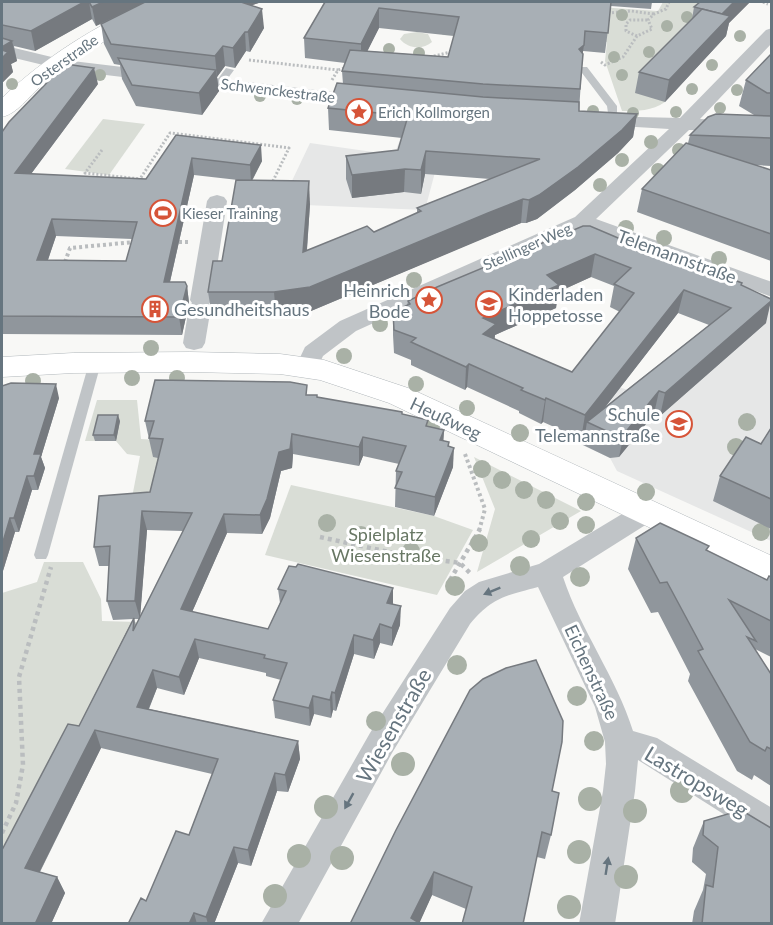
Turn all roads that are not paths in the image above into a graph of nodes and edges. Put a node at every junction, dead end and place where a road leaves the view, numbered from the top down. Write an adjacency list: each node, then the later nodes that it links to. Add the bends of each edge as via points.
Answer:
1 (164, 2): 4 (street, Osterstraße, via 93,38)
2 (771, 33): 10 (street, Stellinger Weg)
3 (2, 50): 4 (street, Schwenckestraße)
4 (53, 64): 6 (street, Schwenckestraße, via 225,77); 7 (street, Osterstraße)
5 (584, 69): 9 (lane, via 612,106)
6 (380, 102)
7 (2, 110)
8 (581, 118): 9 (street)
9 (614, 120): 10 (street)
10 (683, 125): 11 (street); 13 (street, Stellinger Weg)
11 (771, 128)
12 (217, 201): 15 (street)
13 (582, 221): 14 (street, Telemannstraße); 17 (street, Stellinger Weg, via 348,326 313,352)
14 (771, 290)
15 (192, 352): 16 (street, Heußweg); 17 (street, Heußweg)
16 (95, 363): 18 (street, Heußweg); 20 (lane)
17 (308, 366): 19 (street, Heußweg, via 400,396)
18 (2, 367)
19 (646, 512): 21 (street, Heußweg); 22 (street)
20 (41, 555)
21 (771, 572)
22 (548, 573): 23 (street, Eichenstraße, via 556,598 610,707); 25 (street, Wiesenstraße, one-way to 25, via 489,590 475,598 460,616 381,743)
23 (621, 742): 24 (street, Lastropsweg, via 646,748); 26 (street, Eichenstraße, one-way to 23, via 619,791)
24 (771, 826)
25 (278, 924)
26 (597, 924)

